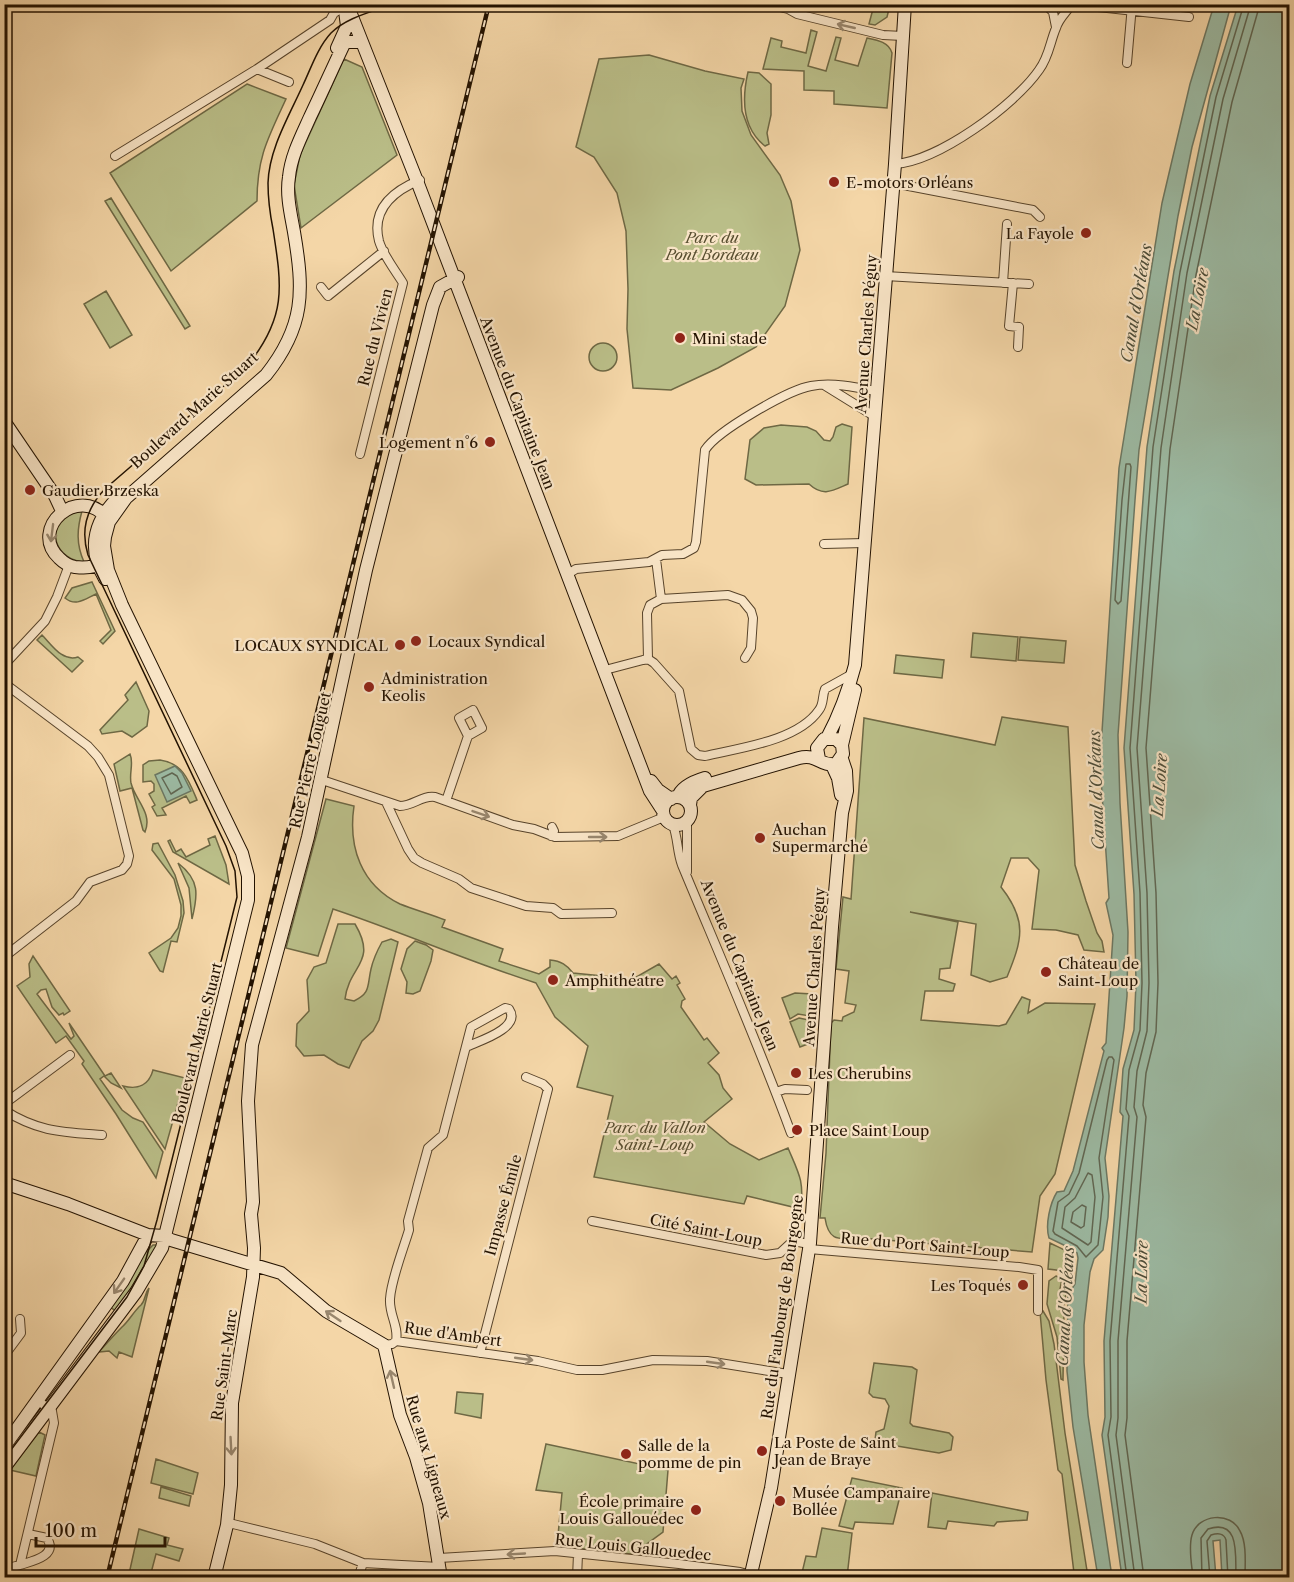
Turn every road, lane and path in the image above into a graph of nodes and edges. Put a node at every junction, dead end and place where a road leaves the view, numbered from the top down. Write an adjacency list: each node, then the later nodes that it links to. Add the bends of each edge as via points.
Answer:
1 (768, 4): 9 (street, one-way to 1, via 883,35)
2 (905, 4): 9 (main road, Avenue Charles Péguy)
3 (1045, 4): 8 (street, via 1053,12)
4 (1071, 5): 5 (street, via 1114,10); 8 (street)
5 (1132, 7): 7 (street); 12 (street)
6 (350, 11): 10 (main road); 11 (main road, Avenue du Capitaine Jean); 13 (street, via 334,14); 17 (main road, Avenue du Capitaine Jean); 34 (main road, Boulevard Marie Stuart, via 347,27 294,142 284,175 297,282 286,337 275,357 254,380 114,502)
7 (1189, 17)
8 (1056, 27): 16 (street, via 1039,71 996,114 948,145 910,163)
9 (903, 36): 16 (main road, Avenue Charles Péguy)
10 (345, 42): 11 (main road); 34 (main road, via 299,142 288,178 302,291 289,339 266,375)
11 (362, 42): 17 (main road, Avenue du Capitaine Jean)
12 (1127, 63)
13 (257, 69): 14 (street); 15 (street)
14 (289, 82)
15 (115, 156)
16 (895, 164): 18 (main road, Avenue Charles Péguy)
17 (418, 181): 21 (street, Rue du Vivien, via 383,206 377,221); 23 (main road, Avenue du Capitaine Jean)
18 (893, 183): 19 (street, via 1033,210); 22 (main road, Avenue Charles Péguy)
19 (1040, 217)
20 (1007, 224): 24 (street)
21 (384, 251): 26 (street, via 327,296); 32 (street, Rue du Vivien, via 403,283)
22 (885, 276): 24 (street); 29 (main road, Avenue Charles Péguy)
23 (456, 278): 40 (main road, Avenue du Capitaine Jean); 53 (main road, Rue Pierre Louguet, via 440,287 433,304 366,570)
24 (1008, 283): 25 (street); 27 (street, via 1009,326 1019,327)
25 (1029, 284)
26 (321, 286)
27 (1018, 347)
28 (824, 385): 29 (street); 30 (street); 37 (street, via 783,397 708,444 703,458 694,548)
29 (876, 391): 30 (main road, Avenue Charles Péguy)
30 (874, 416): 35 (main road, Avenue Charles Péguy)
31 (4, 421): 33 (main road)
32 (360, 454)
33 (62, 512): 34 (main road, via 81,505 96,509); 39 (main road, one-way to 39, via 55,519 50,536 56,555)
34 (106, 518): 38 (main road, Boulevard Marie Stuart)
35 (864, 543): 36 (street); 46 (main road, Avenue Charles Péguy)
36 (824, 544)
37 (656, 560): 40 (street, via 576,569); 41 (street)
38 (101, 563): 39 (main road); 76 (main road, Boulevard Marie Stuart, via 238,842 248,876 248,900)
39 (69, 565): 44 (street, via 45,621)
40 (570, 573): 45 (main road, Avenue du Capitaine Jean)
41 (661, 599): 42 (street, via 728,595 742,600 753,618 751,648); 43 (street, via 647,608)
42 (745, 658)
43 (648, 659): 45 (street); 46 (street, via 679,691 691,749 705,756 789,734 817,714 825,689 845,679)
44 (4, 665)
45 (607, 669): 54 (main road, Avenue du Capitaine Jean, via 652,782); 58 (main road, Avenue du Capitaine Jean, via 650,791)
46 (853, 669): 49 (main road, Avenue Charles Péguy, via 842,708); 50 (main road, Avenue Charles Péguy, via 856,684)
47 (4, 683): 62 (street, via 98,757 109,775 129,856 125,868 90,882 76,901)
48 (468, 736): 55 (street)
49 (823, 741): 50 (main road, via 836,739); 51 (main road, via 816,752); 54 (main road, via 785,756 698,780)
50 (842, 745): 52 (main road, via 843,754)
51 (819, 759): 52 (main road, via 826,764); 57 (main road, via 805,756 712,782 698,789)
52 (837, 762): 72 (main road, Avenue Charles Péguy, via 846,771 847,791 824,1018)
53 (322, 780): 56 (street); 78 (main road, Rue Pierre Louguet, via 252,1045 248,1101)
54 (674, 798): 57 (main road, via 683,798); 58 (main road, via 665,804)
55 (446, 801): 56 (street, via 430,796 405,806); 58 (street, one-way to 58, via 513,825 570,837 612,837)
56 (386, 802): 61 (street, via 414,858 471,888 526,906 553,908 561,914)
57 (690, 805): 59 (main road, via 692,813)
58 (667, 818): 59 (main road, via 681,825); 60 (street, Avenue du Capitaine Jean, via 678,837)
59 (687, 822): 60 (street)
60 (687, 876): 67 (street, Avenue du Capitaine Jean)
61 (612, 913)
62 (4, 957)
63 (466, 1047): 63 (street, via 471,1027 505,1008 512,1012 507,1027); 81 (street, via 443,1135 428,1148 408,1221 409,1230 390,1294 396,1325)
64 (70, 1055): 68 (street)
65 (526, 1077): 82 (street, Impasse Émile, via 548,1089)
66 (807, 1090): 67 (street)
67 (776, 1092): 70 (street, Avenue du Capitaine Jean)
68 (4, 1104)
69 (4, 1110): 71 (street, via 51,1131)
70 (791, 1133)
71 (102, 1135)
72 (816, 1158): 77 (main road, Rue du Faubourg de Bourgogne)
73 (4, 1183): 75 (main road, Rue d'Ambert)
74 (592, 1221): 77 (street, Cité Saint-Loup, via 766,1256 780,1253 793,1241)
75 (148, 1235): 76 (main road, Rue d'Ambert); 85 (main road, one-way to 85, via 123,1281)
76 (164, 1236): 78 (main road, Rue d'Ambert); 86 (main road, Boulevard Marie Stuart, via 162,1248 136,1292)
77 (809, 1246): 79 (street, Rue du Port Saint-Loup, via 1038,1270); 84 (main road, Rue du Faubourg de Bourgogne)
78 (252, 1263): 81 (main road, Rue d'Ambert, one-way to 78, via 326,1311 281,1273); 89 (main road, Rue Saint-Marc, one-way to 89, via 231,1409)
79 (1038, 1311)
80 (20, 1319): 83 (street, via 21,1334)
81 (390, 1343): 82 (street, Rue d'Ambert); 94 (main road, Rue aux Ligneaux, one-way to 81, via 429,1503 400,1415)
82 (480, 1353): 84 (street, Rue d'Ambert, one-way to 84, via 583,1371 681,1359)
83 (4, 1356)
84 (788, 1374): 96 (main road, Rue du Faubourg de Bourgogne, via 771,1488)
85 (37, 1400): 86 (street); 87 (main road)
86 (49, 1409): 88 (main road, Boulevard Marie Stuart); 90 (street, via 54,1423)
87 (4, 1447)
88 (4, 1468)
89 (227, 1525): 92 (street, Rue Louis Gallouedec, via 315,1544); 97 (main road, Rue Saint-Marc)
90 (28, 1534): 93 (street); 93 (street, via 47,1538 49,1549 43,1557)
91 (578, 1554): 94 (street, Rue Louis Gallouedec, one-way to 94, via 555,1551); 96 (street, Rue Louis Gallouedec); 99 (street)
92 (363, 1563): 94 (street, Rue Louis Gallouedec); 98 (street)
93 (20, 1565): 95 (street)
94 (440, 1568)
95 (4, 1569)
96 (749, 1573)
97 (214, 1578)
98 (358, 1578)
99 (577, 1578)

